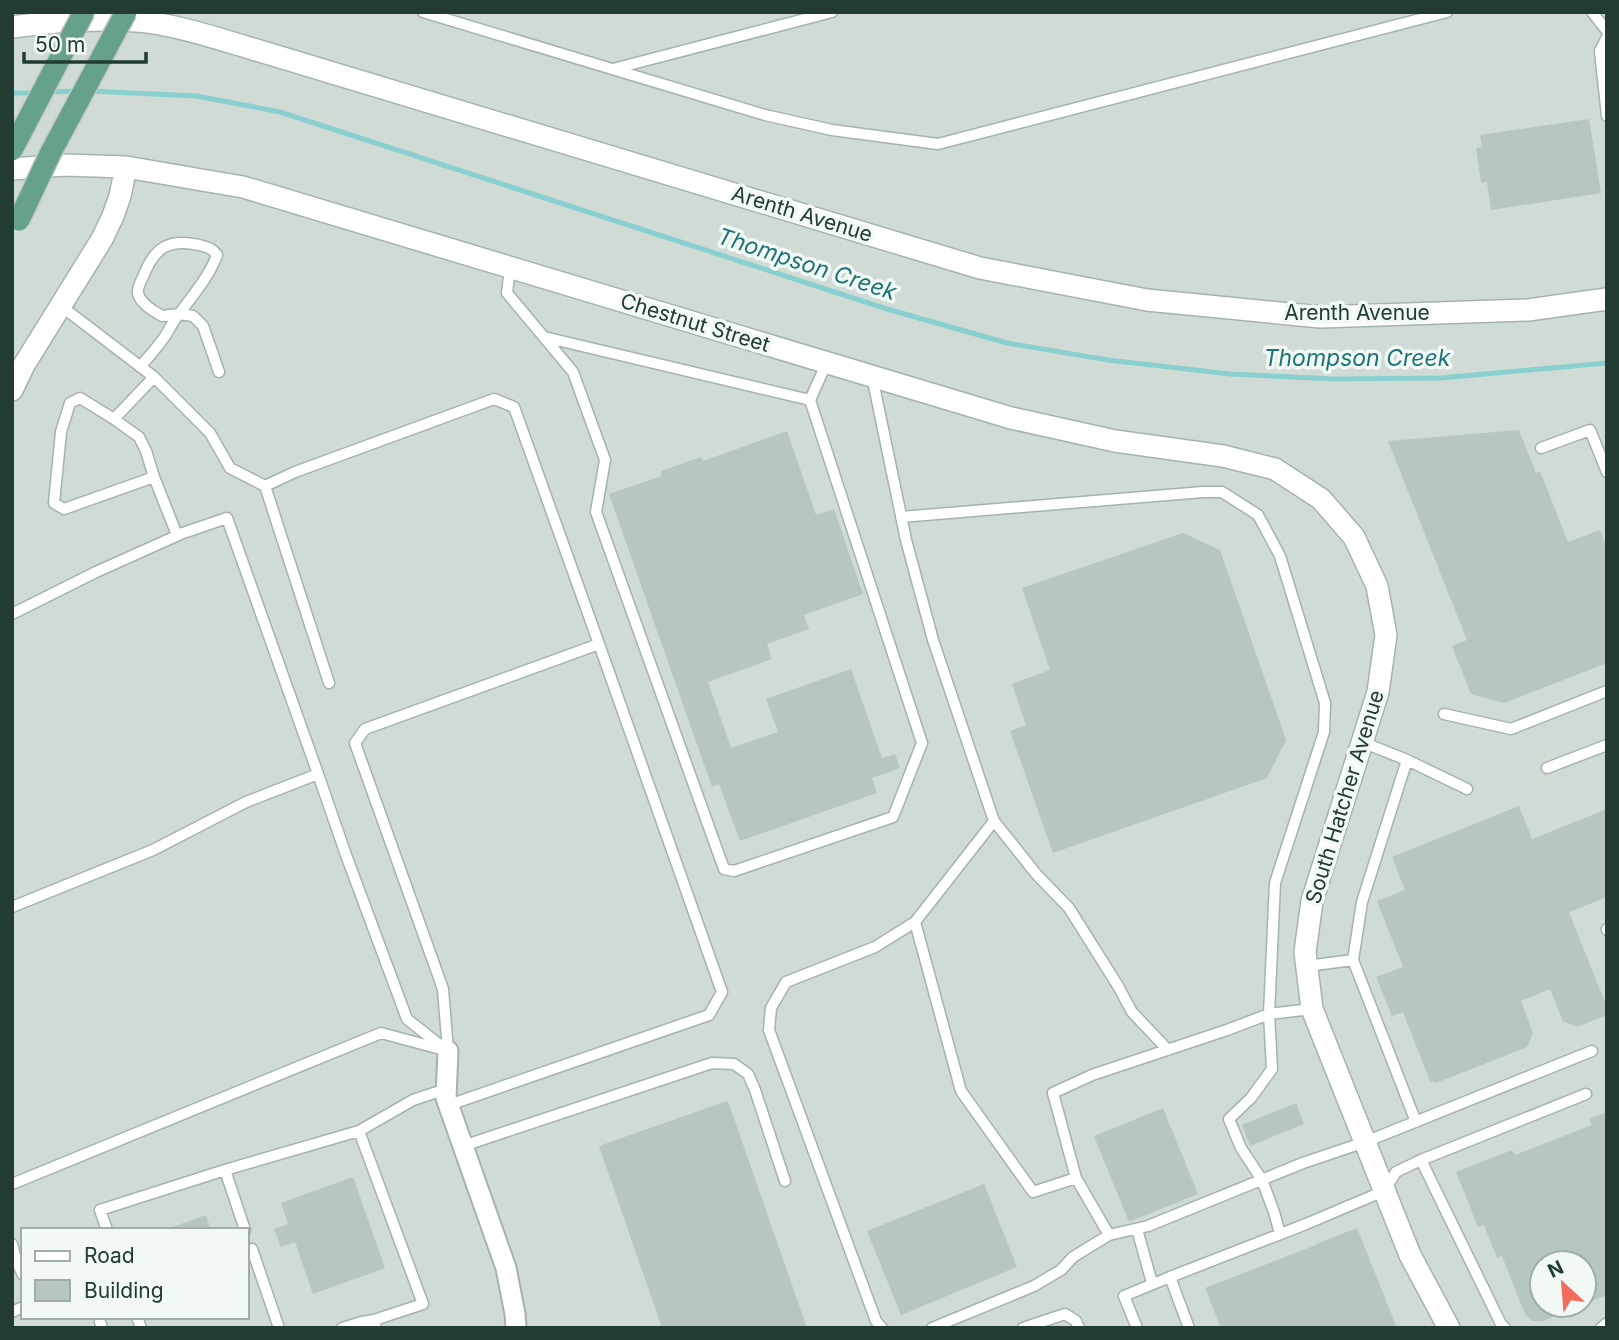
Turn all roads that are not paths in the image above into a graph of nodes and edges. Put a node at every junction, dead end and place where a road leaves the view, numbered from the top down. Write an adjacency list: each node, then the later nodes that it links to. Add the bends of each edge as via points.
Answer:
1 (84, 12): 12 (main road, bridge)
2 (126, 12): 15 (main road, bridge)
3 (423, 12): 10 (lane)
4 (832, 12): 10 (lane)
5 (1447, 12): 10 (lane, via 938,144 765,115)
6 (1592, 12): 8 (lane)
7 (12, 27): 17 (street, Arenth Avenue, via 84,20 139,21 182,29 980,268 1147,300 1320,317 1528,310)
8 (1607, 31)
9 (1607, 37): 11 (lane, via 1600,51)
10 (612, 69)
11 (1607, 116)
12 (12, 150)
13 (126, 167): 14 (street, Chestnut Street); 16 (street, Chestnut Street, via 243,187); 18 (street, via 113,216)
14 (12, 169)
15 (19, 220)
16 (510, 267): 20 (lane, via 508,293); 21 (street, Chestnut Street)
17 (1607, 299)
18 (60, 306): 22 (lane); 26 (street)
19 (179, 314): 19 (lane, via 213,266 217,255 212,248 168,243 145,270 138,293 142,302 162,316); 22 (lane); 23 (lane, via 193,316 202,326)
20 (544, 337): 27 (lane); 27 (lane, via 573,372 605,460 596,512 724,869 734,872 893,817 922,743)
21 (827, 362): 24 (street, Chestnut Street); 27 (lane)
22 (140, 367): 25 (lane)
23 (219, 372)
24 (872, 376): 33 (lane); 35 (street, Chestnut Street, via 1011,418 1275,469 1321,499)
25 (154, 377): 28 (lane); 32 (lane, via 210,433 230,468)
26 (12, 390)
27 (810, 400)
28 (114, 419): 31 (lane, via 139,437); 31 (lane, via 80,398 70,403 61,432 54,503 64,509)
29 (1541, 447): 30 (lane, via 1590,430)
30 (1607, 472)
31 (154, 477): 34 (lane, via 177,535)
32 (265, 486): 37 (lane, via 494,399 514,407); 38 (lane)
33 (901, 517): 47 (lane, via 933,640); 53 (lane, via 1203,492 1222,492 1258,515 1280,556 1325,703 1324,732 1275,883)
34 (183, 533): 36 (lane); 45 (lane, via 228,518)
35 (1354, 537): 41 (street, South Hatcher Avenue, via 1377,586 1386,635 1378,692)
36 (12, 614)
37 (599, 644): 55 (lane, via 365,729 355,743 443,989); 58 (lane, via 722,992 709,1015)
38 (330, 683)
39 (1607, 691): 40 (lane, via 1511,729)
40 (1444, 713)
41 (1362, 742): 43 (lane); 51 (street, South Hatcher Avenue, via 1312,901)
42 (1607, 745): 44 (lane)
43 (1407, 760): 46 (lane); 50 (lane, via 1362,902)
44 (1546, 768)
45 (318, 774): 48 (lane, via 246,802 153,850); 55 (lane, via 407,1019)
46 (1467, 789)
47 (994, 821): 49 (lane); 54 (lane, via 1069,908 1132,1012)
48 (12, 907)
49 (915, 922): 65 (lane, via 961,1091 1033,1192); 85 (lane, via 876,947 786,982 771,1008 769,1030)
50 (1353, 960): 51 (lane); 59 (lane)
51 (1307, 965): 52 (street, South Hatcher Avenue)
52 (1312, 1009): 53 (lane); 61 (street, South Hatcher Avenue)
53 (1269, 1014): 54 (lane); 66 (lane, via 1272,1069 1229,1119)
54 (1168, 1050): 65 (lane, via 1053,1093)
55 (448, 1051): 58 (street); 68 (lane, via 381,1033)
56 (1592, 1051): 59 (lane)
57 (1586, 1094): 63 (lane)
58 (448, 1097): 60 (lane, via 413,1100); 62 (street)
59 (1416, 1122): 61 (lane)
60 (359, 1131): 64 (lane); 81 (lane, via 423,1304)
61 (1365, 1142): 66 (lane); 69 (street, South Hatcher Avenue)
62 (463, 1146): 67 (lane, via 712,1063 734,1064 748,1074 755,1090); 84 (street, via 506,1268)
63 (1422, 1160): 69 (lane, via 1396,1172); 92 (lane)
64 (225, 1170): 70 (lane, via 100,1210); 71 (lane)
65 (1076, 1178): 74 (lane)
66 (1262, 1180): 72 (lane); 73 (lane)
67 (785, 1181)
68 (12, 1184)
69 (1384, 1191): 73 (lane); 91 (street, South Hatcher Avenue, via 1410,1255)
70 (106, 1228)
71 (245, 1228)
72 (1137, 1229): 74 (lane); 79 (lane)
73 (1280, 1234): 78 (lane)
74 (1109, 1235): 86 (lane, via 1034,1286)
75 (12, 1244): 77 (lane)
76 (252, 1249): 82 (lane)
77 (14, 1260)
78 (1170, 1277): 79 (lane); 90 (lane)
79 (1152, 1283): 89 (lane, via 1125,1296)
80 (1607, 1323): 93 (lane)
81 (375, 1324): 83 (lane)
82 (279, 1328)
83 (342, 1328)
84 (516, 1328)
85 (882, 1328)
86 (932, 1328)
87 (1023, 1328): 88 (lane, via 1065,1314)
88 (1079, 1328)
89 (1137, 1328)
90 (1189, 1328)
91 (1449, 1328)
92 (1505, 1328)
93 (1601, 1328)

